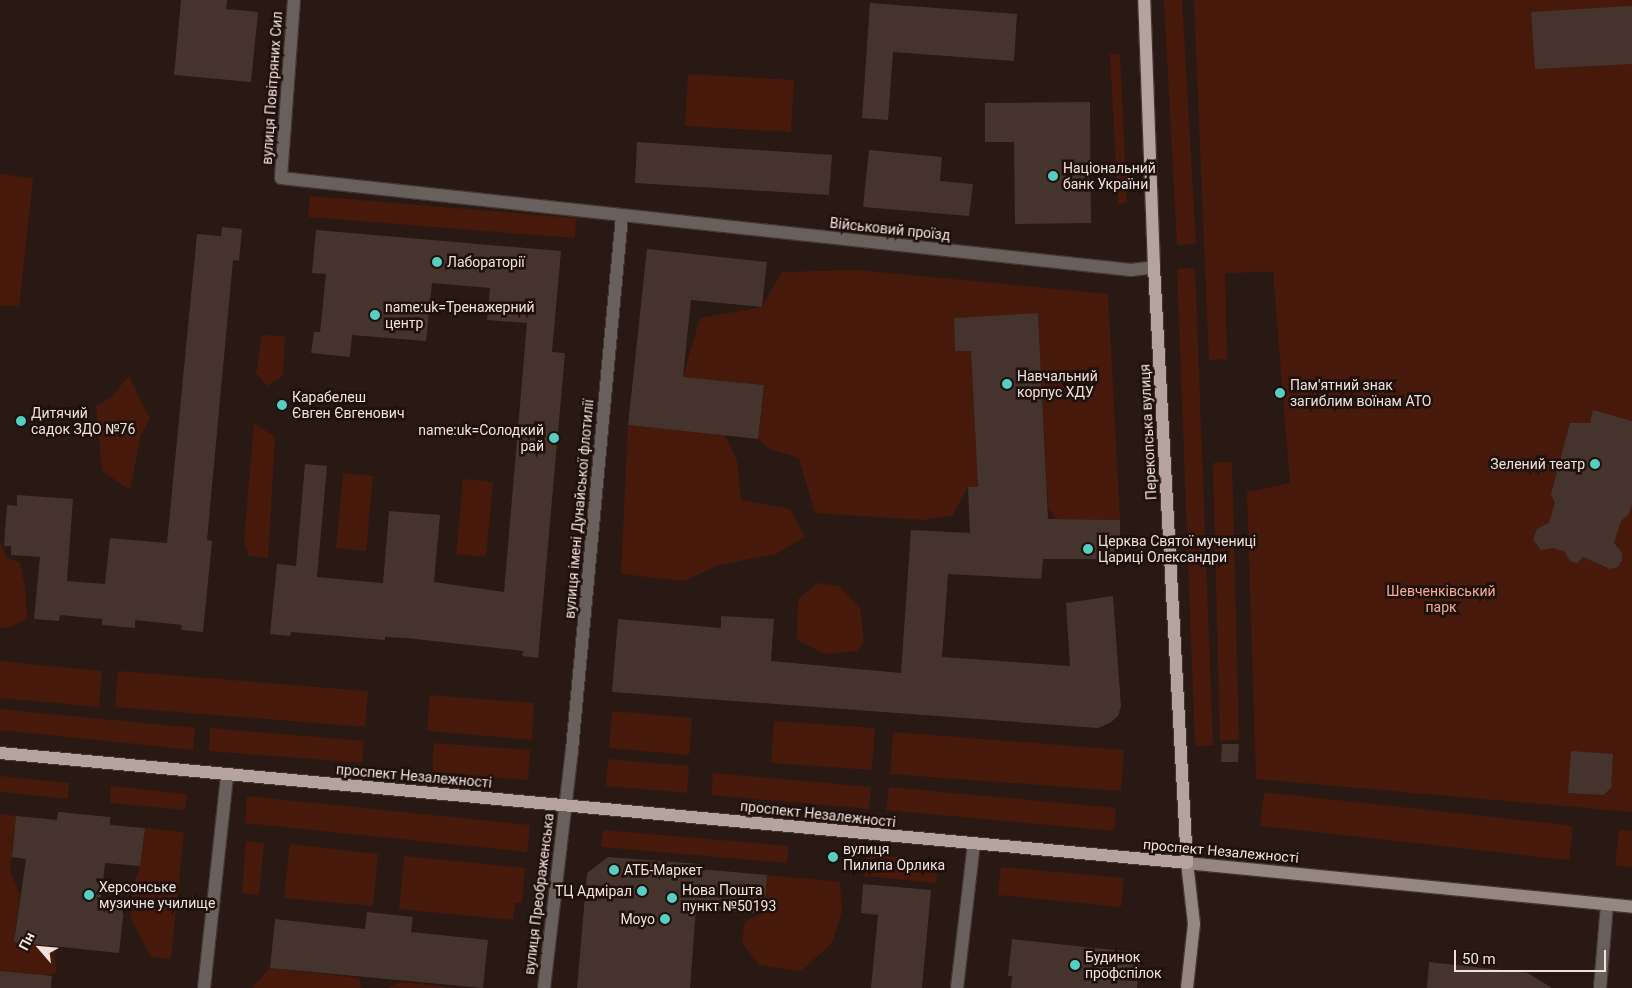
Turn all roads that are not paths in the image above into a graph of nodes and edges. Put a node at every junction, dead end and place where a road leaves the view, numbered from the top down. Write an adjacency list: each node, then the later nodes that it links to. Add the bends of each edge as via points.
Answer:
1 (294, 0): 3 (street, вулиця Повітряних Сил)
2 (1144, 0): 5 (main road, Перекопська вулиця)
3 (281, 178): 4 (street, Військовий проїзд)
4 (622, 216): 5 (street, Військовий проїзд, via 1130,270); 8 (street, вулиця імені Дунайської флотилії)
5 (1154, 267): 10 (main road, Перекопська вулиця)
6 (0, 754): 7 (main road, проспект Незалежності)
7 (227, 776): 8 (main road, проспект Незалежності); 13 (street)
8 (565, 804): 9 (main road, проспект Незалежності); 14 (street, вулиця Преображенська)
9 (974, 844): 10 (main road, проспект Незалежності); 15 (street)
10 (1187, 863): 11 (street, проспект Незалежності); 16 (street, via 1194,924)
11 (1607, 904): 12 (street, проспект Незалежності); 17 (street)
12 (1632, 907)
13 (204, 988)
14 (544, 988)
15 (958, 988)
16 (1187, 988)
17 (1600, 988)

